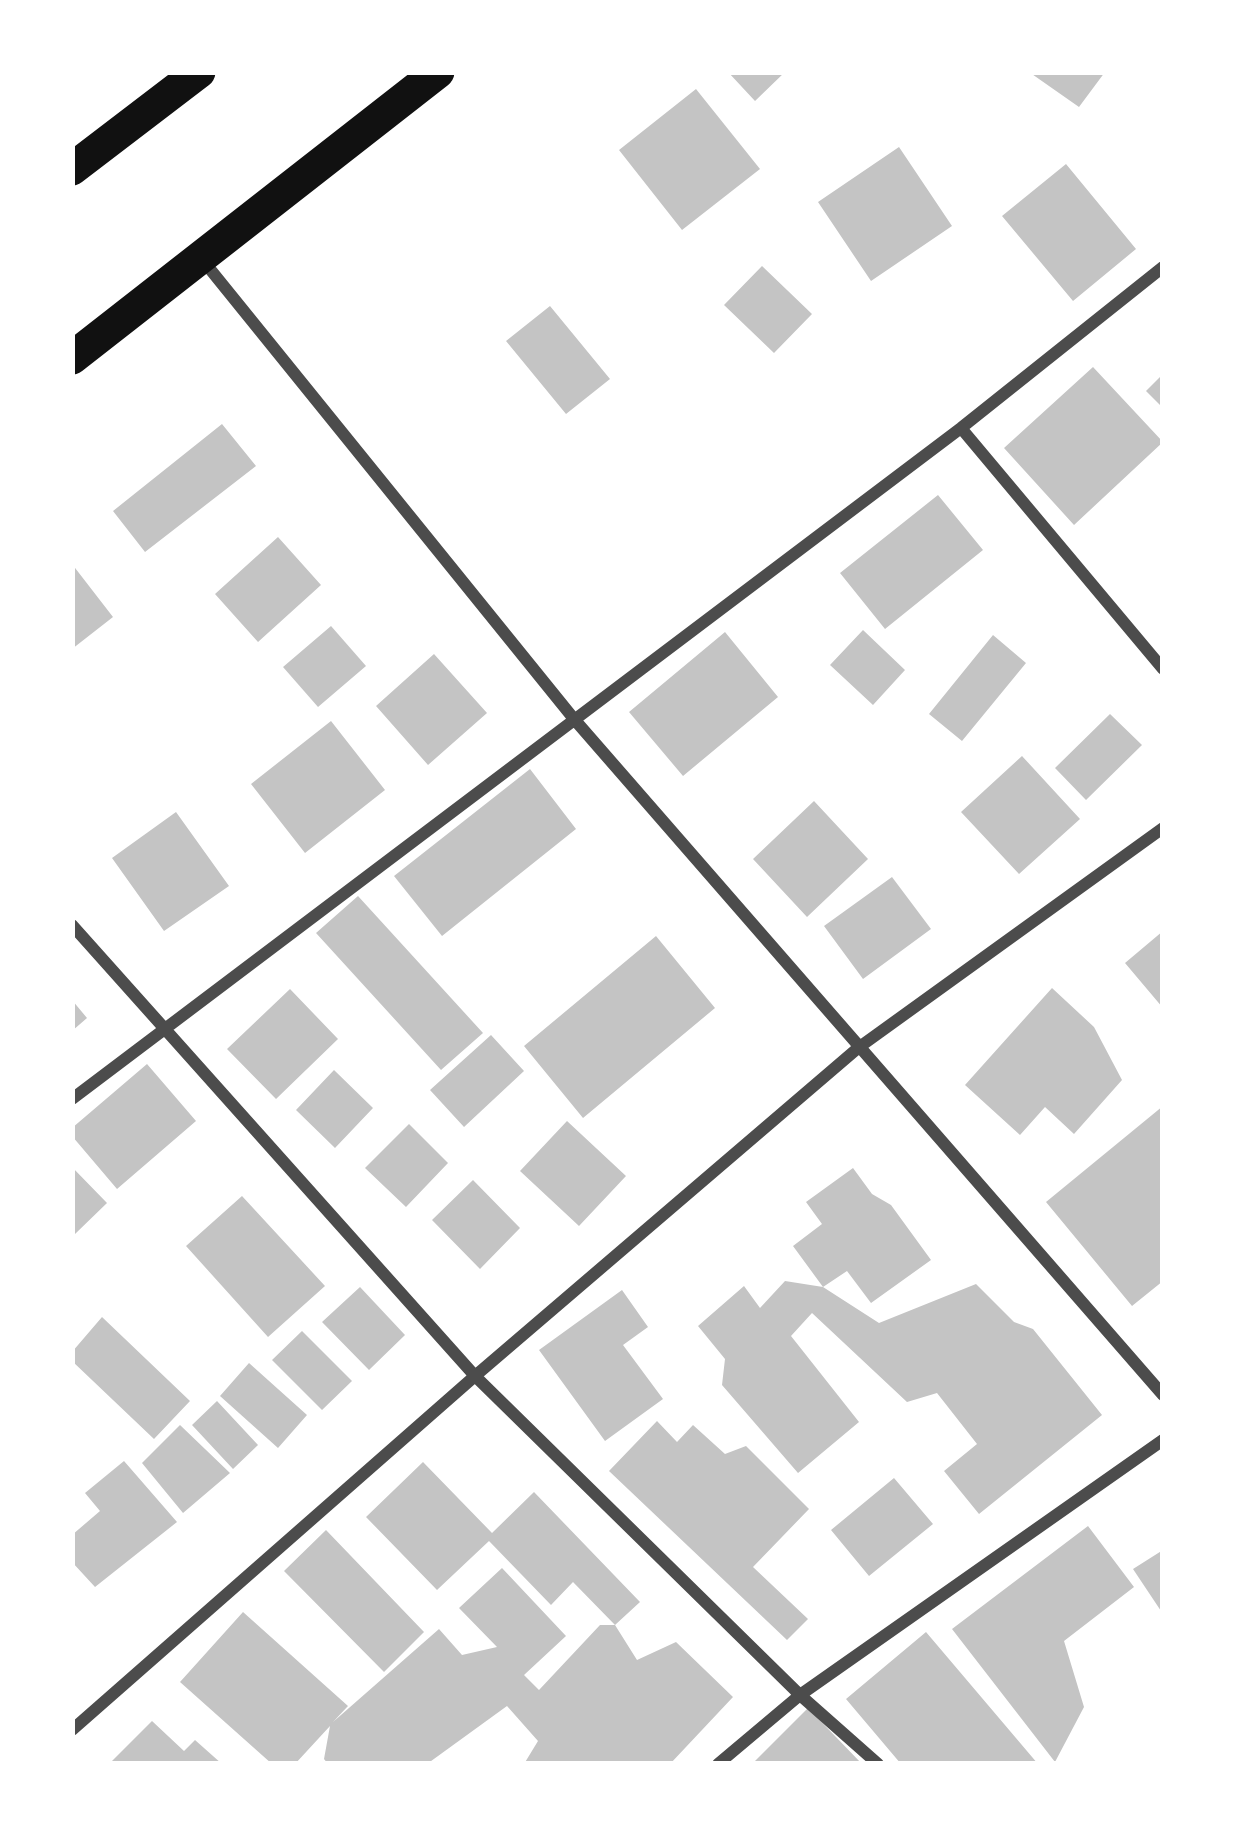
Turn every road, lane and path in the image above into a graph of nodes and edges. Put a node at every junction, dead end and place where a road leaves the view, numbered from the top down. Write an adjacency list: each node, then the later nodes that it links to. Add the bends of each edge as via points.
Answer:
1 (199, 72): 3 (highway)
2 (438, 72): 4 (highway)
3 (72, 169)
4 (200, 257): 6 (highway); 9 (street)
5 (1163, 267): 7 (street)
6 (72, 358)
7 (961, 428): 8 (street); 9 (street)
8 (1163, 669)
9 (574, 719): 12 (street); 13 (street)
10 (1163, 828): 13 (street)
11 (72, 925): 12 (street)
12 (165, 1029): 14 (street); 15 (street)
13 (858, 1048): 15 (street); 16 (street)
14 (72, 1099)
15 (475, 1376): 18 (street); 19 (street)
16 (1163, 1395)
17 (1163, 1440): 18 (street)
18 (800, 1695): 20 (street); 21 (street)
19 (72, 1730)
20 (718, 1764)
21 (878, 1764)

